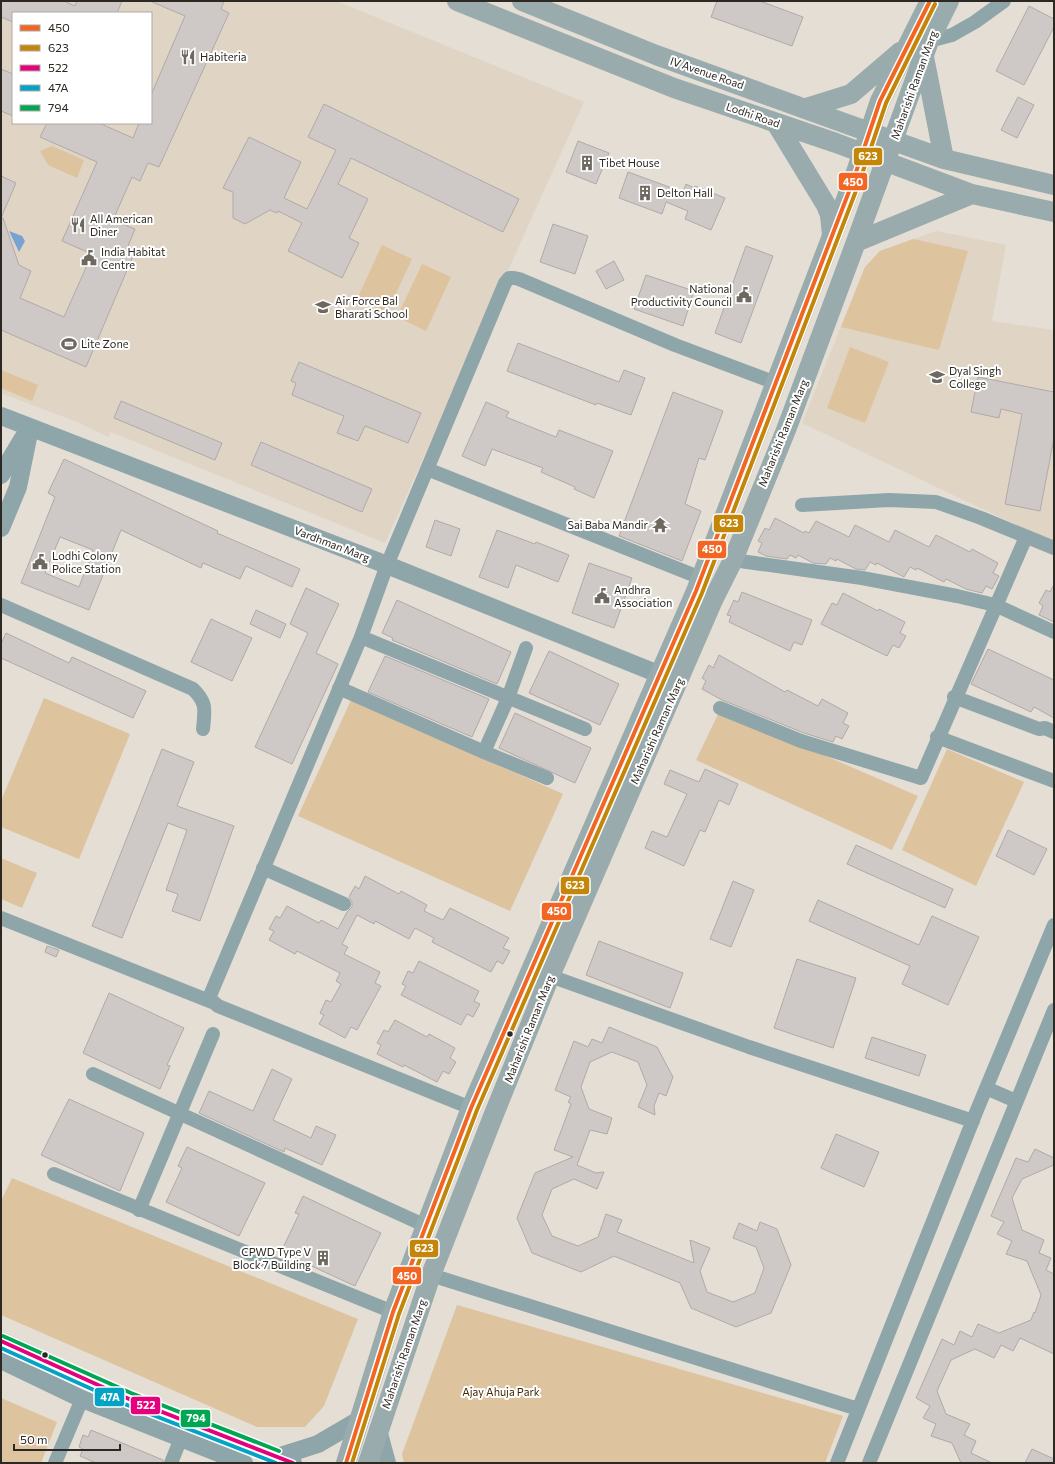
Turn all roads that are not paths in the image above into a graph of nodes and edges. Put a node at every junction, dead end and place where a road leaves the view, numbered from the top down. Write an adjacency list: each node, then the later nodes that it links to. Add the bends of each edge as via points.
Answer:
1 (457, 1): 9 (main road, Lodhi Road, via 674,88)
2 (522, 1): 8 (main road, IV Avenue Road, via 656,55)
3 (930, 1): 6 (main road, Maharishi Raman Marg)
4 (949, 1): 7 (main road, Maharishi Raman Marg)
5 (1004, 1): 7 (street, via 975,22)
6 (907, 47): 8 (main road, via 851,94); 10 (main road, Maharishi Raman Marg, via 880,101)
7 (926, 49): 11 (main road, Maharishi Raman Marg); 13 (main road)
8 (806, 108): 10 (main road, IV Avenue Road)
9 (776, 123): 12 (main road, Lodhi Road); 18 (main road, via 826,205)
10 (869, 131): 11 (main road, IV Avenue Road); 12 (main road, Maharishi Raman Marg)
11 (894, 140): 13 (main road); 14 (main road, Maharishi Raman Marg)
12 (862, 152): 14 (main road, Lodhi Road); 18 (main road, Maharishi Raman Marg)
13 (944, 159): 15 (main road)
14 (886, 162): 16 (main road, Lodhi Road); 19 (main road, Maharishi Raman Marg)
15 (1054, 185)
16 (972, 194): 17 (main road, Lodhi Road); 19 (main road)
17 (1054, 212)
18 (832, 235): 20 (main road, Maharishi Raman Marg)
19 (856, 242): 29 (main road, Maharishi Raman Marg)
20 (776, 383): 23 (street, via 675,345 519,279 509,278); 31 (main road, Maharishi Raman Marg)
21 (1, 416): 22 (street, Vardhman Marg)
22 (30, 428): 24 (street); 26 (street, via 18,487); 30 (street, Vardhman Marg)
23 (427, 469): 30 (street); 31 (street)
24 (1, 475)
25 (802, 505): 27 (street, via 923,500 946,505)
26 (1, 528)
27 (1026, 536): 28 (street); 33 (street)
28 (1054, 548)
29 (734, 560): 33 (street, via 862,578); 54 (main road, Maharishi Raman Marg, via 713,600)
30 (387, 565): 35 (street); 37 (street, Vardhman Marg)
31 (701, 578): 37 (main road, Maharishi Raman Marg)
32 (1, 605): 42 (street, via 193,688 205,706)
33 (995, 605): 34 (street); 39 (street)
34 (1054, 632)
35 (361, 637): 38 (street); 40 (street)
36 (526, 648): 40 (street)
37 (661, 675): 61 (main road, Maharishi Raman Marg)
38 (339, 688): 46 (street); 49 (street)
39 (954, 697): 44 (street, via 1038,729 1045,728); 45 (street)
40 (508, 698): 43 (street); 46 (street)
41 (720, 708): 45 (street, via 802,742 917,778 922,775)
42 (202, 729)
43 (585, 730)
44 (1054, 732)
45 (937, 737): 48 (street)
46 (484, 752): 47 (street)
47 (547, 778)
48 (1054, 781)
49 (263, 868): 50 (street); 55 (street, via 210,994)
50 (344, 904)
51 (1, 918): 55 (street)
52 (1054, 925): 53 (street)
53 (1049, 948): 59 (street)
54 (550, 976): 63 (street, via 749,1047); 67 (main road, Maharishi Raman Marg)
55 (212, 1002): 61 (street)
56 (1054, 1010): 60 (street)
57 (213, 1034): 62 (street)
58 (93, 1074): 62 (street)
59 (986, 1088): 60 (street); 63 (street)
60 (1016, 1101): 84 (street)
61 (471, 1108): 66 (main road, Maharishi Raman Marg)
62 (179, 1113): 65 (street); 66 (street)
63 (973, 1121): 72 (street)
64 (54, 1174): 65 (street)
65 (139, 1210): 68 (street)
66 (426, 1226): 68 (main road, Maharishi Raman Marg)
67 (431, 1275): 72 (street); 74 (main road, Maharishi Raman Marg)
68 (393, 1312): 73 (main road, Maharishi Raman Marg)
69 (1, 1341): 76 (street, via 129,1399)
70 (1, 1360): 71 (street)
71 (82, 1399): 75 (street); 77 (street)
72 (858, 1409): 83 (street)
73 (359, 1420): 76 (street); 80 (main road, Maharishi Raman Marg)
74 (378, 1430): 81 (main road, Maharishi Raman Marg); 82 (street)
75 (181, 1438): 78 (street); 79 (street)
76 (285, 1460)
77 (59, 1462)
78 (171, 1463)
79 (244, 1463)
80 (346, 1463)
81 (368, 1463)
82 (387, 1463)
83 (837, 1463)
84 (869, 1463)

